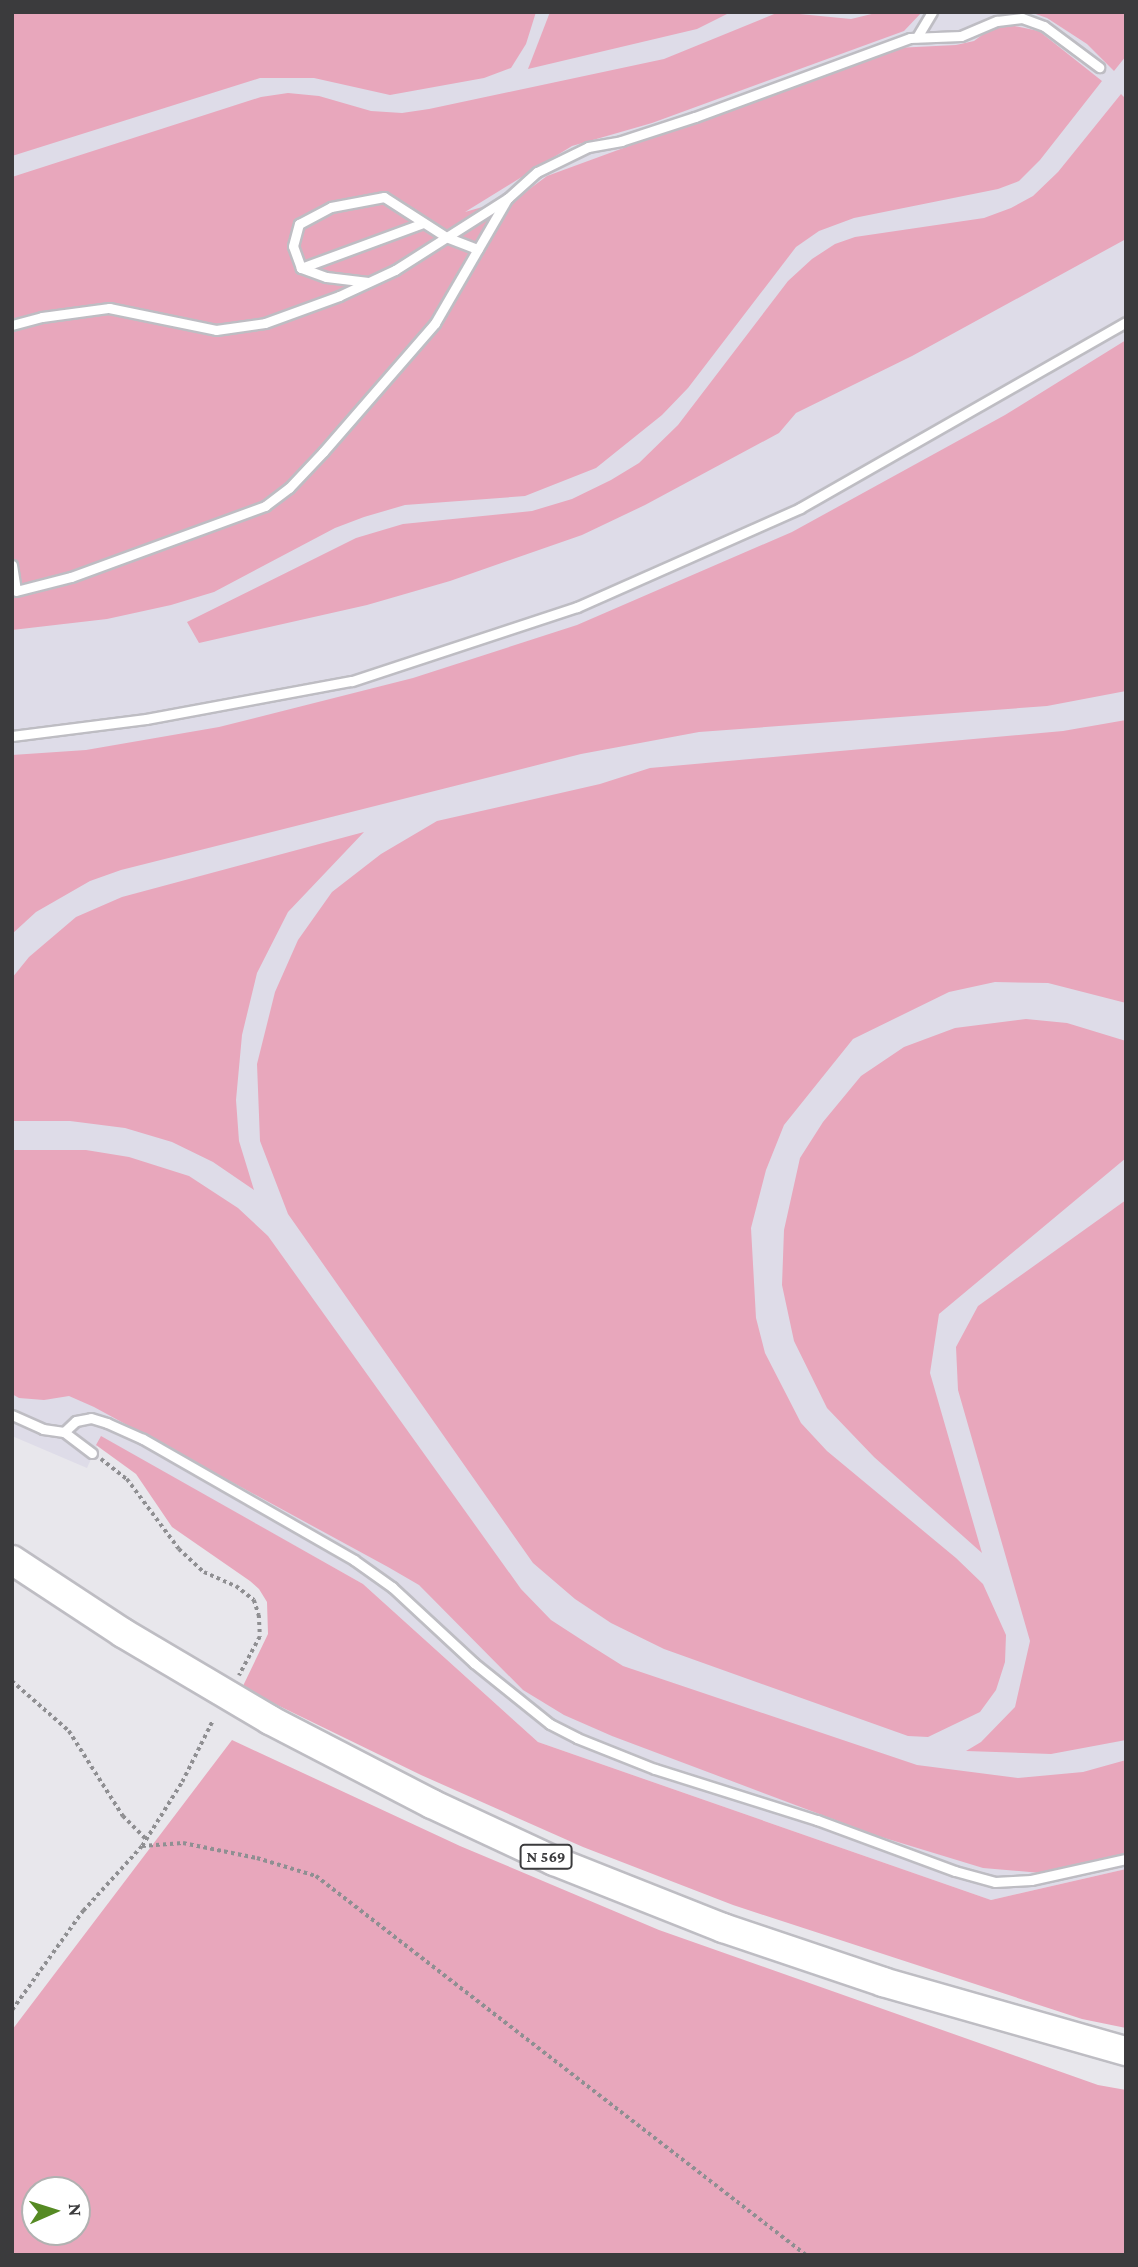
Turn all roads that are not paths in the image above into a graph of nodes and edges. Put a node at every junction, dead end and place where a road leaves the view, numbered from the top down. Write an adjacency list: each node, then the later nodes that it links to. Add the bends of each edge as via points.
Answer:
1 (932, 12): 2 (lane)
2 (917, 37): 3 (lane, via 961,36 997,20 1022,18 1044,26); 4 (lane, via 695,117 588,147 537,172)
3 (1099, 67)
4 (508, 198): 6 (lane); 7 (lane)
5 (423, 223): 6 (lane); 8 (lane); 8 (lane, via 384,197 331,207 299,224 293,246)
6 (446, 237): 7 (lane); 9 (lane)
7 (478, 249): 12 (lane, via 435,323 388,381 289,488 265,506 71,577 16,591)
8 (302, 268): 9 (lane, via 326,277)
9 (368, 282): 11 (lane, via 265,323 216,330 109,309)
10 (1126, 322): 13 (lane, via 800,508 577,607 352,681 146,719)
11 (12, 325)
12 (12, 565)
13 (12, 736)
14 (12, 1415): 15 (lane, via 43,1429)
15 (64, 1432): 16 (lane); 18 (lane, via 76,1421 91,1418 107,1423 355,1560 539,1716 577,1738 655,1769 995,1882 1031,1880)
16 (92, 1453)
17 (12, 1560): 19 (main road, N 569, via 123,1633 270,1720 554,1861 723,1928 883,1982)
18 (1126, 1859)
19 (1126, 2051)

